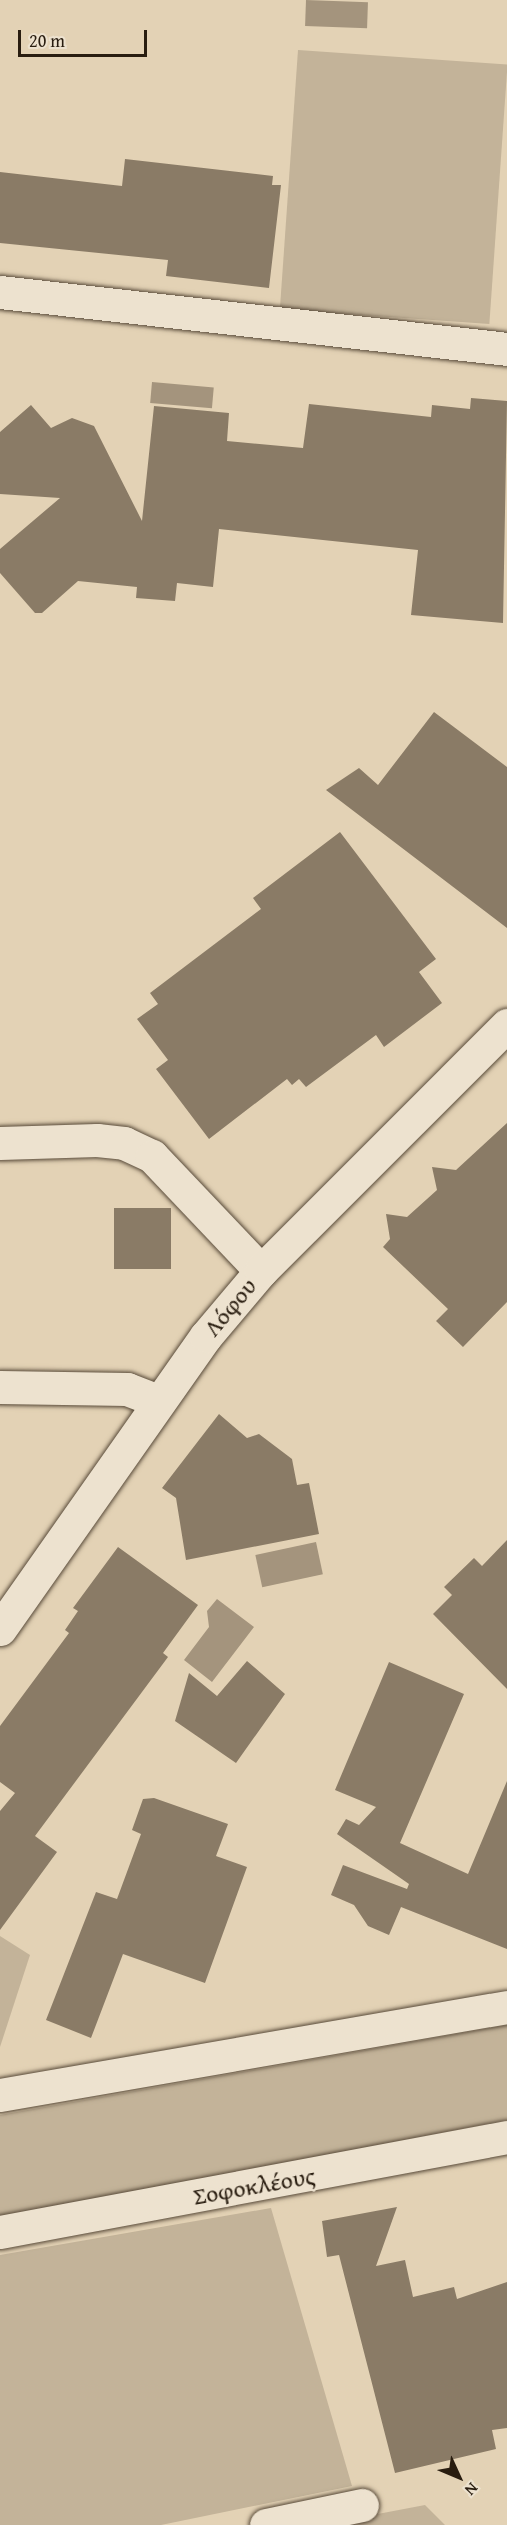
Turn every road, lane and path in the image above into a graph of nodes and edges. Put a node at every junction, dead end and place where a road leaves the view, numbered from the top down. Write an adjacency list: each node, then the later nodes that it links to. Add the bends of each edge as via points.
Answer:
1 (0, 291): 2 (street)
2 (507, 349)
3 (507, 1025): 5 (street, Λόφου)
4 (0, 1143): 5 (street, via 97,1140 124,1143 152,1156)
5 (261, 1271): 7 (street, Λόφου)
6 (0, 1387): 7 (street, via 127,1389)
7 (156, 1400): 8 (street, Λόφου)
8 (0, 1629)
9 (507, 2007): 10 (street, via 151,2064)
10 (0, 2095)
11 (507, 2137): 12 (street, Σοφοκλέους)
12 (0, 2232)
13 (362, 2505): 14 (street)
14 (266, 2525)

